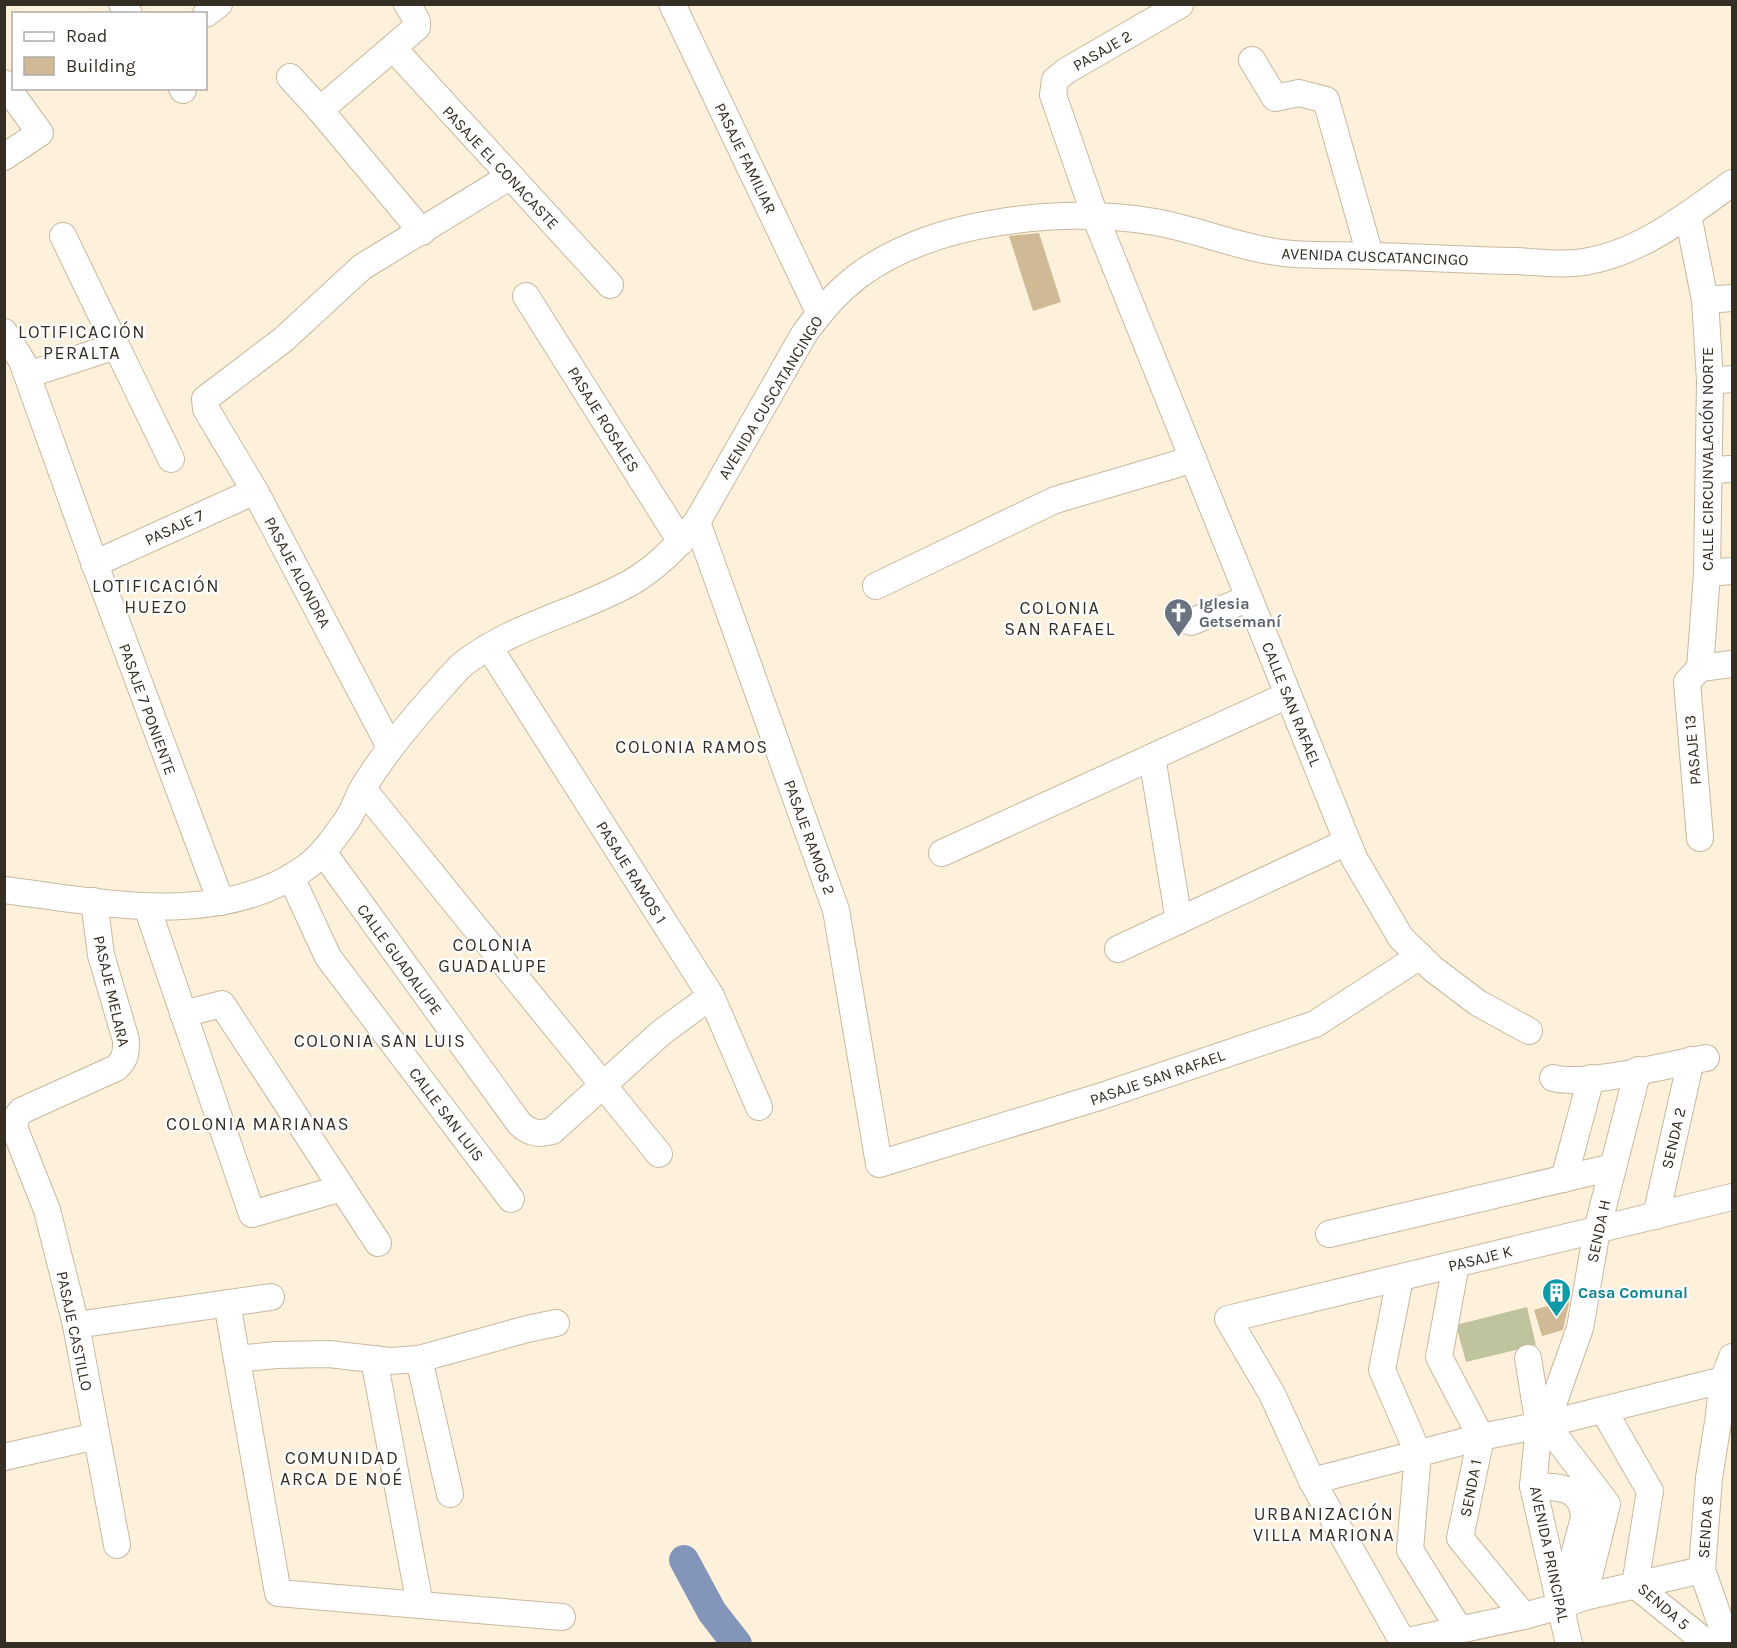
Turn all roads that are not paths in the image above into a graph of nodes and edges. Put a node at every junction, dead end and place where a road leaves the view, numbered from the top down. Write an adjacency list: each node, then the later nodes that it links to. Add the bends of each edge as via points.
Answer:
1 (219, 4): 4 (street)
2 (1180, 5): 15 (street, PASAJE 2, via 1055,80 1053,95)
3 (678, 7): 23 (street, PASAJE FAMILIAR)
4 (207, 13)
5 (412, 16): 6 (street)
6 (393, 48): 10 (street); 12 (street, PASAJE EL CONACASTE)
7 (1252, 60): 18 (street, via 1275,98 1299,93 1326,100)
8 (290, 77): 10 (street)
9 (4, 83): 11 (street, via 40,133)
10 (320, 110): 16 (street)
11 (4, 157)
12 (509, 177): 16 (street); 19 (street, PASAJE EL CONACASTE)
13 (1732, 183): 14 (street, AVENIDA CUSCATANCINGO)
14 (1688, 215): 18 (street, AVENIDA CUSCATANCINGO, via 1625,250 1587,262); 22 (street, CALLE CIRCUNVALACIÓN NORTE)
15 (1095, 216): 18 (street, AVENIDA CUSCATANCINGO, via 1154,222 1278,253); 23 (street, AVENIDA CUSCATANCINGO, via 1019,219 965,229 909,246 858,276); 28 (street, CALLE SAN RAFAEL)
16 (422, 232): 31 (street, PASAJE ALONDRA, via 362,267 284,339 205,399 206,409)
17 (63, 236): 25 (street)
18 (1370, 255)
19 (610, 285)
20 (526, 296): 33 (street, PASAJE ROSALES)
21 (1732, 298): 22 (street)
22 (1705, 300): 27 (street, CALLE CIRCUNVALACIÓN NORTE)
23 (819, 312): 32 (street, AVENIDA CUSCATANCINGO)
24 (10, 339): 26 (street, PASAJE 7 PONIENTE)
25 (116, 346): 26 (street); 29 (street)
26 (27, 375): 34 (street, PASAJE 7 PONIENTE)
27 (1721, 380): 30 (street, CALLE CIRCUNVALACIÓN NORTE)
28 (1193, 458): 37 (street, via 1055,500); 38 (street, CALLE SAN RAFAEL)
29 (171, 459)
30 (1721, 470): 36 (street, CALLE CIRCUNVALACIÓN NORTE)
31 (255, 490): 34 (street, PASAJE 7); 44 (street, PASAJE ALONDRA)
32 (697, 522): 33 (street, AVENIDA CUSCATANCINGO); 69 (street, PASAJE RAMOS 2, via 836,910)
33 (681, 542): 40 (street, AVENIDA CUSCATANCINGO, via 631,583)
34 (94, 564): 54 (street, PASAJE 7 PONIENTE)
35 (1732, 570): 36 (street)
36 (1707, 573): 42 (street, CALLE CIRCUNVALACIÓN NORTE)
37 (876, 586)
38 (1249, 598): 39 (street); 43 (street, CALLE SAN RAFAEL)
39 (1191, 622)
40 (489, 647): 44 (street, AVENIDA CUSCATANCINGO, via 462,665); 59 (street, PASAJE RAMOS 1)
41 (1732, 664): 42 (street)
42 (1700, 668): 47 (street, PASAJE 13, via 1686,682)
43 (1288, 695): 45 (street); 48 (street, CALLE SAN RAFAEL)
44 (390, 747): 46 (street, AVENIDA CUSCATANCINGO)
45 (1152, 757): 50 (street); 56 (street)
46 (363, 789): 49 (street, AVENIDA CUSCATANCINGO); 65 (street)
47 (1700, 838)
48 (1347, 842): 56 (street); 58 (street, CALLE SAN RAFAEL, via 1401,938)
49 (323, 852): 51 (street, AVENIDA CUSCATANCINGO); 65 (street, CALLE GUADALUPE, via 527,1131 552,1131)
50 (942, 853)
51 (291, 877): 54 (street, AVENIDA CUSCATANCINGO); 74 (street, CALLE SAN LUIS, via 328,957)
52 (4, 890): 53 (street, AVENIDA CUSCATANCINGO)
53 (94, 902): 55 (street, AVENIDA CUSCATANCINGO); 67 (street, PASAJE MELARA, via 101,955 126,1040 126,1055 116,1068 21,1111)
54 (221, 902): 55 (street, AVENIDA CUSCATANCINGO)
55 (147, 907): 60 (street)
56 (1179, 921): 57 (street)
57 (1118, 949)
58 (1420, 956): 61 (street, CALLE SAN RAFAEL, via 1478,1003); 69 (street, PASAJE SAN RAFAEL, via 1315,1024 1099,1097)
59 (711, 996): 65 (street); 66 (street, PASAJE RAMOS 1)
60 (183, 1014): 72 (street, via 222,1004); 72 (street, via 252,1214)
61 (1529, 1031)
62 (1638, 1070): 64 (street); 70 (street, SENDA H); 75 (street, SENDA 2, via 1699,1059)
63 (1553, 1078): 64 (street)
64 (1591, 1078): 71 (street)
65 (603, 1085): 68 (street)
66 (759, 1107)
67 (11, 1126): 84 (street, PASAJE CASTILLO, via 47,1210)
68 (659, 1154)
69 (879, 1164)
70 (1613, 1167): 71 (street); 76 (street, SENDA H)
71 (1564, 1179): 77 (street)
72 (342, 1188): 78 (street)
73 (1732, 1197): 75 (street, PASAJE K)
74 (511, 1199)
75 (1656, 1216): 76 (street, PASAJE K)
76 (1597, 1230): 79 (street, PASAJE K); 91 (street, SENDA H, via 1580,1328)
77 (1329, 1234)
78 (378, 1243)
79 (1456, 1264): 80 (street, PASAJE K); 93 (street, via 1439,1357)
80 (1400, 1278): 94 (street, via 1382,1370); 96 (street, PASAJE K, via 1228,1319 1272,1394)
81 (271, 1297): 82 (street)
82 (227, 1304): 84 (street); 86 (street)
83 (556, 1323): 88 (street)
84 (76, 1325): 92 (street, PASAJE CASTILLO)
85 (1528, 1358): 91 (street, AVENIDA PRINCIPAL)
86 (237, 1359): 87 (street, via 329,1354); 104 (street, via 278,1593)
87 (374, 1359): 88 (street); 104 (street)
88 (420, 1359): 98 (street)
89 (1728, 1369): 90 (street); 101 (street, SENDA 8, via 1709,1478)
90 (1604, 1411): 91 (street); 102 (street, SENDA 5, via 1650,1491)
91 (1543, 1425): 93 (street); 97 (street, AVENIDA PRINCIPAL); 99 (street)
92 (96, 1436): 95 (street); 100 (street, PASAJE CASTILLO)
93 (1481, 1437): 94 (street); 106 (street, SENDA 1, via 1460,1538)
94 (1418, 1454): 96 (street); 108 (street, via 1410,1550)
95 (4, 1457)
96 (1312, 1481): 109 (street)
97 (1533, 1486): 99 (street, via 1569,1490); 105 (street, AVENIDA PRINCIPAL)
98 (450, 1494)
99 (1595, 1506): 103 (street); 105 (street, via 1584,1518)
100 (117, 1545)
101 (1702, 1570): 102 (street); 112 (street, SENDA 8)
102 (1635, 1585): 103 (street); 111 (street, SENDA 5)
103 (1584, 1597): 105 (street)
104 (420, 1605): 107 (street)
105 (1560, 1606): 106 (street); 110 (street, AVENIDA PRINCIPAL)
106 (1524, 1616): 108 (street)
107 (561, 1617)
108 (1459, 1629): 109 (street)
109 (1404, 1643)
110 (1569, 1644)
111 (1708, 1644)
112 (1728, 1644)

